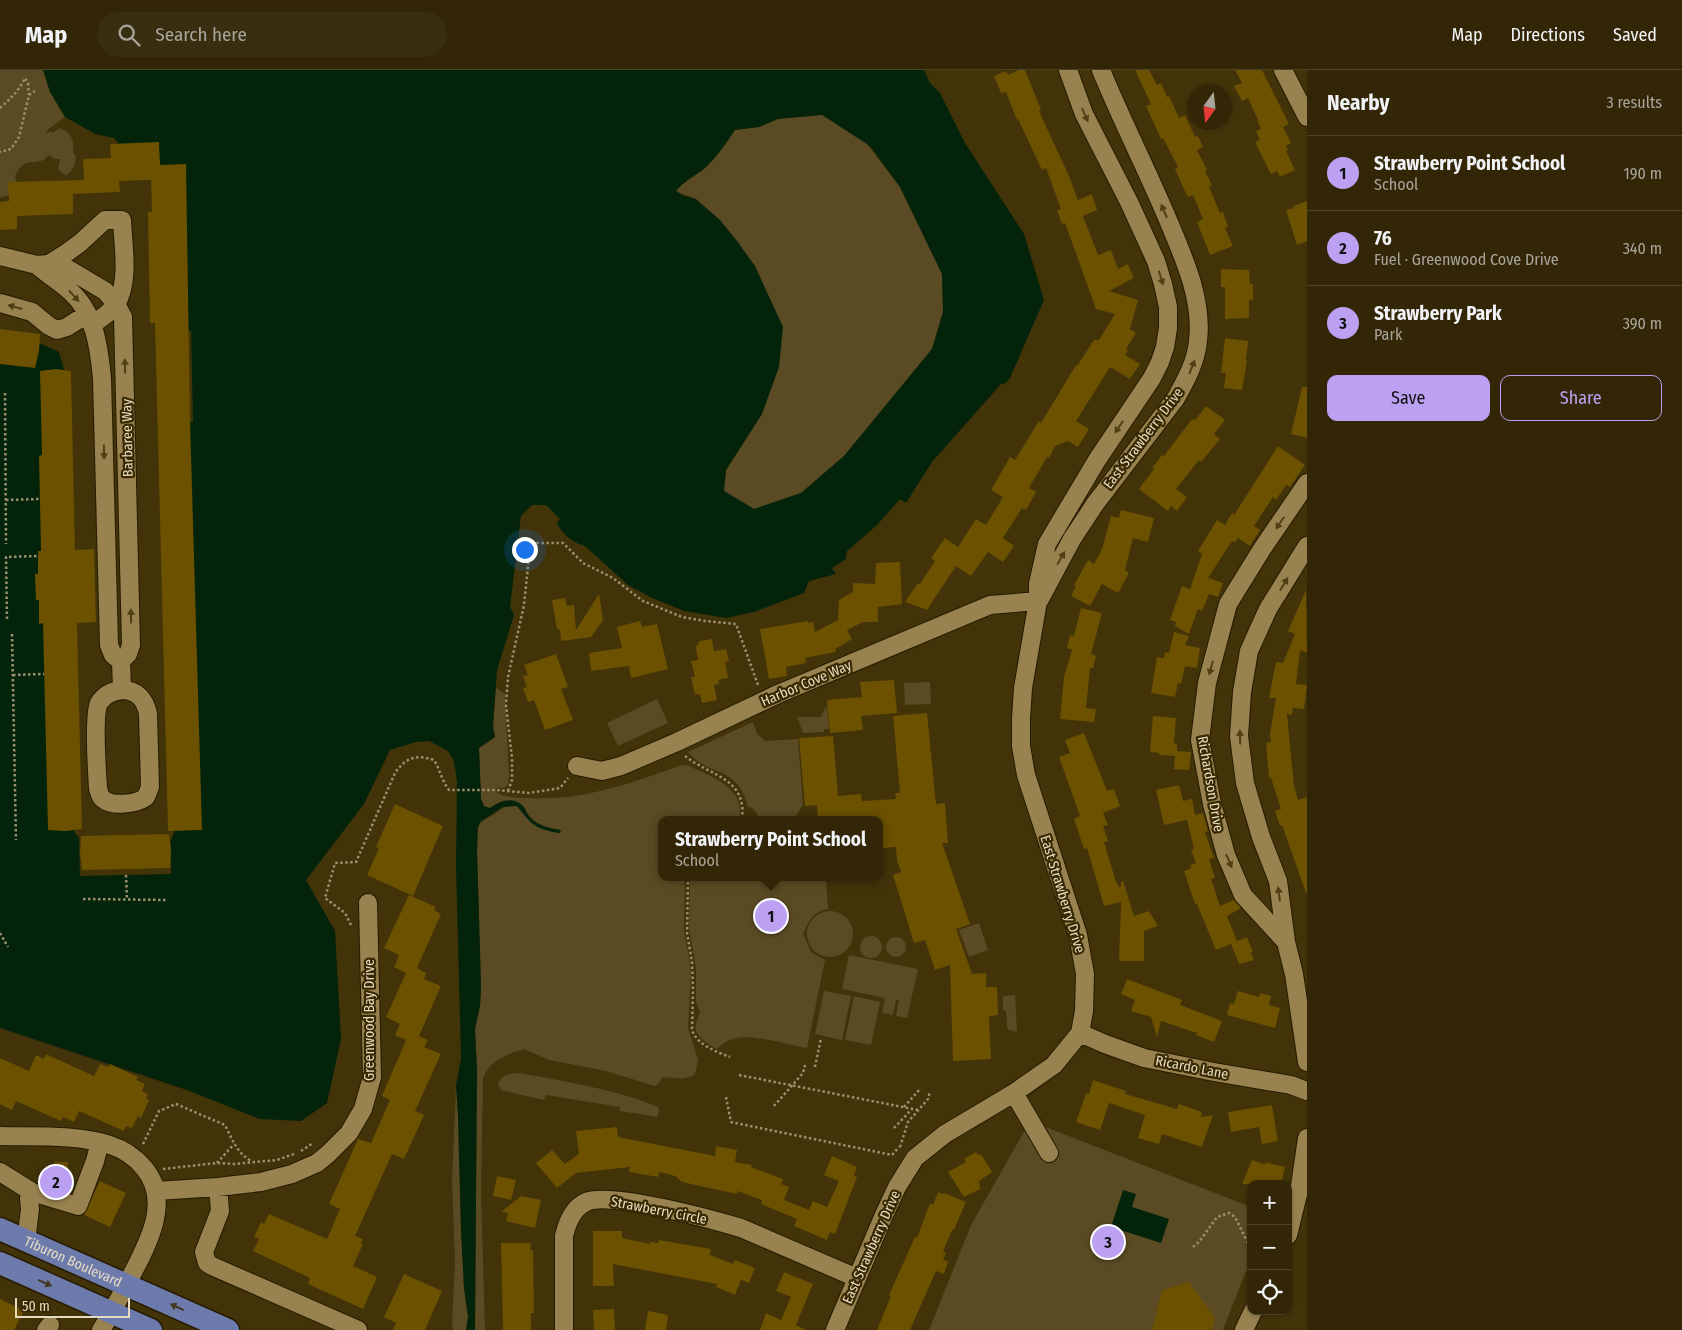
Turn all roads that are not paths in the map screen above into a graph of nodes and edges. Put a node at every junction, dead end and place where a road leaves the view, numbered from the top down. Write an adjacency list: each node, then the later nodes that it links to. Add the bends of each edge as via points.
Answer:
1 (1068, 70): 12 (street, East Strawberry Drive, one-way to 12, via 1084,114 1156,261 1168,307 1168,328 1165,347 1152,378 1097,460 1047,544 1038,584)
2 (1101, 70): 12 (street, East Strawberry Drive, one-way to 2, via 1095,504 1176,398 1195,360 1198,342 1198,305 1186,266)
3 (1283, 70): 4 (street)
4 (1307, 117)
5 (0, 256): 6 (street, Barbaree Way)
6 (43, 264): 8 (street, Barbaree Way, via 68,269 99,287); 8 (street, via 65,254 105,220 122,220 124,276); 9 (street, Barbaree Way, one-way to 9, via 71,292)
7 (0, 303): 9 (street, one-way to 7, via 58,330 32,312)
8 (116, 304): 9 (street, via 110,311); 13 (street, Barbaree Way, one-way to 8, via 131,645 124,324)
9 (90, 319): 13 (street, Barbaree Way, one-way to 13, via 99,349 102,378 109,645 113,655)
10 (1307, 482): 17 (street, Richardson Drive, one-way to 17, via 1228,604 1207,683 1200,740 1226,855 1243,895)
11 (1307, 546): 17 (street, Richardson Drive, one-way to 11, via 1278,881 1245,782 1239,736 1249,651 1268,609)
12 (1038, 601): 15 (street, Harbor Cove Way, via 990,605 621,766 602,771); 18 (street, East Strawberry Drive, via 1023,688 1021,746 1026,775 1083,956 1085,992)
13 (121, 661): 14 (street, Barbaree Way)
14 (122, 690): 14 (street, via 104,697 97,710 98,788 103,799 109,802 135,803 146,797 150,787 148,714 140,696)
15 (577, 766)
16 (368, 903): 27 (street, Greenwood Bay Drive, via 372,1062 369,1092 357,1121 328,1154 306,1169 278,1178)
17 (1286, 942): 19 (street, Richardson Drive)
18 (1080, 1033): 20 (street, Ricardo Lane, via 1144,1058 1291,1085); 21 (street, East Strawberry Drive, via 1054,1065)
19 (1307, 1062)
20 (1307, 1091)
21 (1014, 1093): 25 (street); 34 (street, East Strawberry Drive, via 945,1134 915,1158 897,1187)
22 (0, 1136): 24 (street)
23 (1307, 1138): 30 (street)
24 (100, 1142): 28 (street, via 120,1149 141,1165); 29 (street, via 78,1206)
25 (1049, 1152)
26 (0, 1172): 29 (street)
27 (218, 1188): 28 (street, Greenwood Bay Drive); 40 (street, via 220,1211 204,1252 208,1263)
28 (156, 1191): 35 (street, via 155,1222)
29 (32, 1192): 32 (street)
30 (1290, 1225)
31 (0, 1229): 32 (main road, Tiburon Boulevard)
32 (26, 1242): 35 (main road, Tiburon Boulevard)
33 (0, 1263): 37 (main road, one-way to 37)
34 (857, 1278): 41 (street, Strawberry Circle, via 722,1222 653,1206 594,1200 577,1209 566,1227); 42 (street, East Strawberry Drive)
35 (126, 1285): 37 (street); 39 (main road, Tiburon Boulevard, one-way to 35)
36 (1251, 1315): 43 (street)
37 (106, 1321): 38 (main road)
38 (151, 1330)
39 (228, 1330)
40 (358, 1330)
41 (564, 1330)
42 (835, 1330)
43 (1244, 1330)

